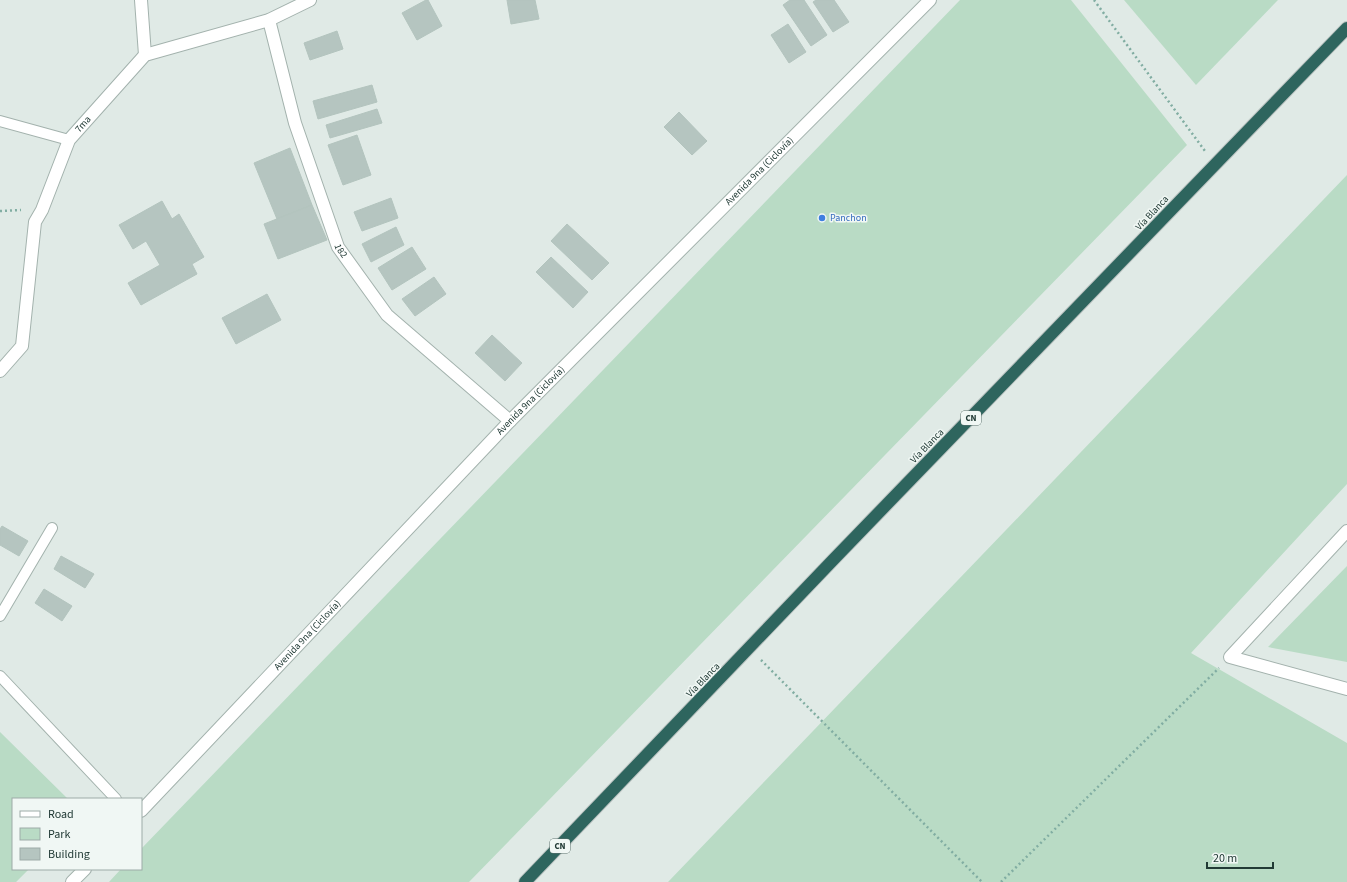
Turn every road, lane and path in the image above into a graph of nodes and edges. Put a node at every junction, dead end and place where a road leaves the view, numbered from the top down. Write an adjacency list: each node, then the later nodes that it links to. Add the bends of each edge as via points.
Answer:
1 (141, 0): 7 (street)
2 (310, 0): 5 (street)
3 (930, 0): 12 (street, Avenida 9na (Ciclovía))
4 (1094, 0): 10 (path)
5 (269, 20): 7 (street); 12 (street, 182, via 295,123 338,247 387,315)
6 (1347, 28): 10 (highway, Vía Blanca / CN)
7 (145, 55): 9 (street, 7ma)
8 (0, 121): 9 (lane)
9 (69, 140): 11 (street, 7ma, via 35,222 22,346)
10 (1215, 165): 16 (highway, Vía Blanca / CN)
11 (0, 371)
12 (510, 421): 21 (street, Avenida 9na (Ciclovía))
13 (52, 528): 15 (lane)
14 (1347, 531): 17 (street)
15 (0, 616)
16 (750, 648): 24 (highway, Vía Blanca / CN); 25 (path)
17 (1230, 656): 19 (street); 26 (path)
18 (0, 676): 20 (lane)
19 (1347, 689)
20 (115, 798)
21 (142, 810)
22 (84, 870): 23 (street)
23 (72, 882)
24 (525, 882)
25 (982, 882)
26 (1001, 882)

